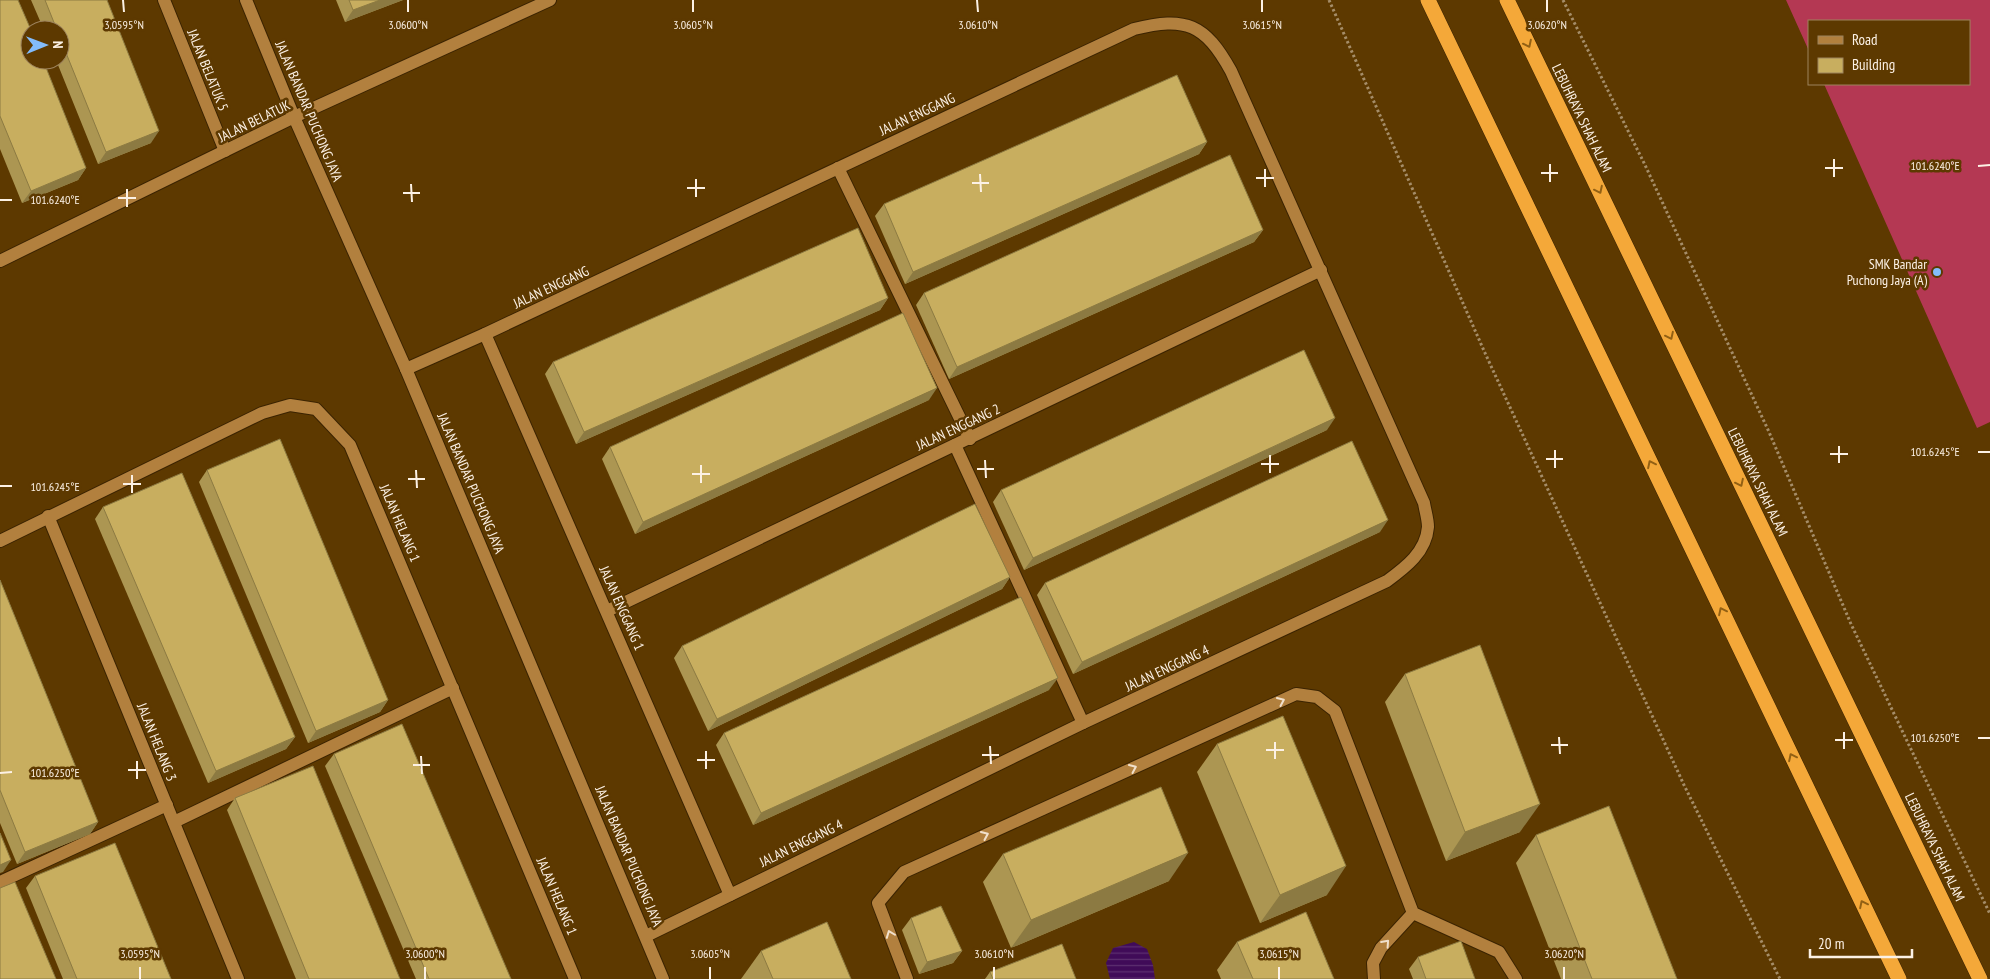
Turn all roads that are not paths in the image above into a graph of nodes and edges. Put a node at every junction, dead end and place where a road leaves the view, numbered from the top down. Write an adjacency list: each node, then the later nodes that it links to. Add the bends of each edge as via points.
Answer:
1 (164, 0): 7 (street, JALAN BELATUK 5)
2 (246, 0): 6 (street, JALAN BANDAR PUCHONG JAYA)
3 (550, 0): 6 (street, JALAN BELATUK)
4 (1428, 0): 32 (highway, one-way to 4)
5 (1507, 0): 33 (highway, LEBUHRAYA SHAH ALAM, one-way to 33)
6 (294, 117): 7 (street, JALAN BELATUK); 12 (street, JALAN BANDAR PUCHONG JAYA)
7 (225, 151): 9 (street, JALAN BELATUK)
8 (838, 168): 10 (street, JALAN ENGGANG, via 1134,29 1180,23 1203,33 1219,49); 11 (street, JALAN ENGGANG); 13 (street)
9 (0, 261)
10 (1321, 270): 13 (street, JALAN ENGGANG 2); 19 (street, JALAN ENGGANG 4, via 1424,503 1428,526 1422,548 1407,566 1387,581)
11 (485, 334): 12 (street, JALAN ENGGANG); 17 (street, JALAN ENGGANG 1)
12 (406, 369): 25 (street, JALAN BANDAR PUCHONG JAYA)
13 (970, 438): 14 (street, JALAN ENGGANG 2)
14 (956, 445): 17 (street, JALAN ENGGANG 2); 19 (street)
15 (48, 516): 16 (street, JALAN HELANG 1); 18 (street, JALAN HELANG 1, via 262,413 290,405 316,409 350,445); 20 (street, JALAN HELANG 3)
16 (0, 541)
17 (607, 611): 23 (street, JALAN ENGGANG 1)
18 (453, 688): 21 (street); 27 (street, JALAN HELANG 1)
19 (1083, 723): 23 (street, JALAN ENGGANG 4)
20 (167, 805): 21 (street, JALAN HELANG 3); 22 (street)
21 (174, 822): 26 (street, JALAN HELANG 3)
22 (0, 882)
23 (730, 895): 25 (street, JALAN ENGGANG 4)
24 (1413, 913): 29 (street, one-way to 24, via 878,903 904,872 1296,694 1317,697 1335,711); 30 (street, one-way to 24, via 1373,963 1381,948); 31 (street, via 1499,952)
25 (646, 936): 28 (street, JALAN BANDAR PUCHONG JAYA)
26 (238, 979)
27 (576, 979)
28 (663, 979)
29 (907, 979)
30 (1374, 979)
31 (1516, 979)
32 (1899, 979)
33 (1980, 979)

